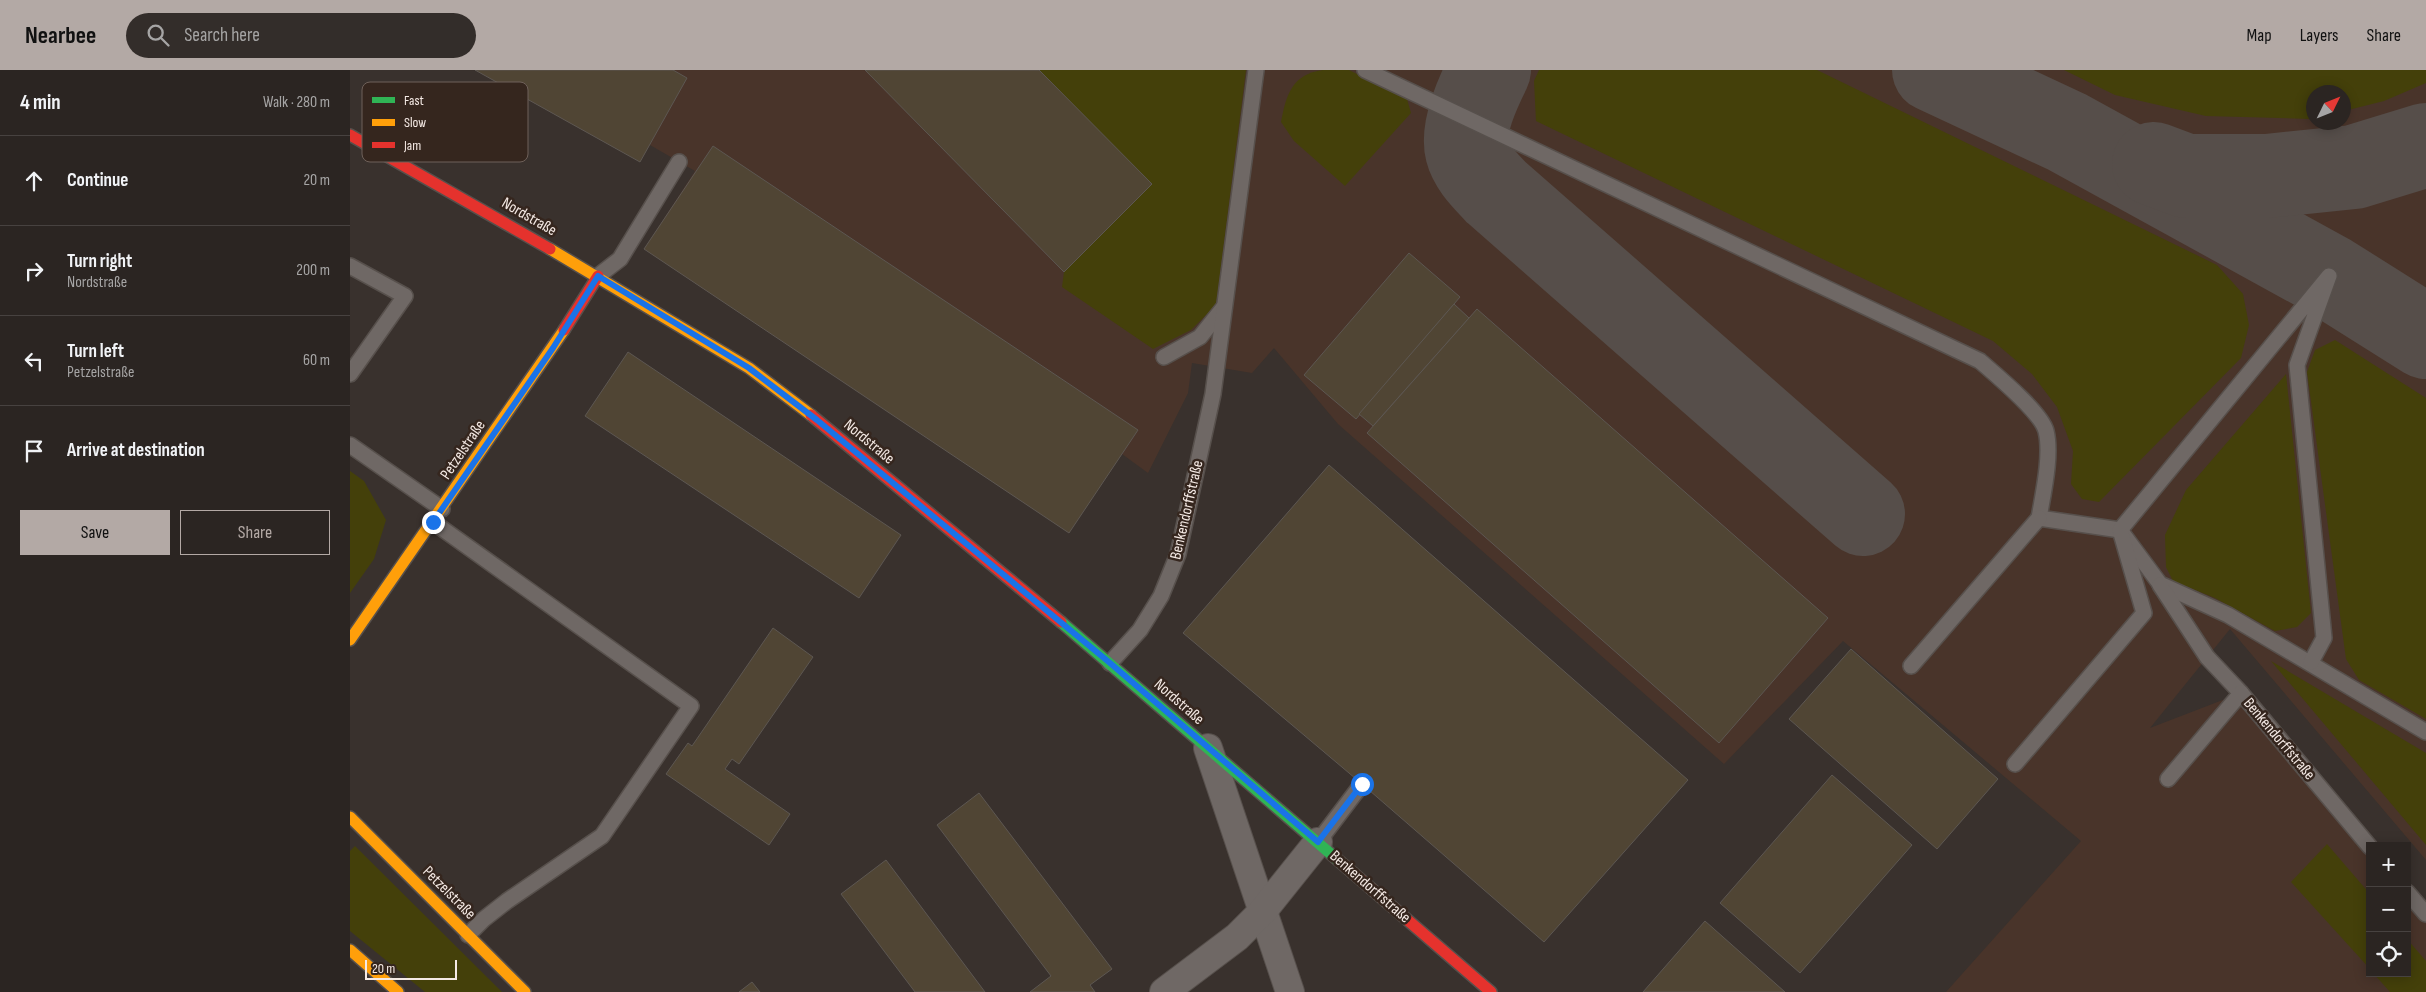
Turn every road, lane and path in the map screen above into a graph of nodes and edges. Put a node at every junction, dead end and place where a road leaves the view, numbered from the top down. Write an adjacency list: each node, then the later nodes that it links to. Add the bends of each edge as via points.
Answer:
1 (1256, 70): 9 (lane, Benkendorffstraße)
2 (1365, 70): 14 (lane, via 1980,362 2026,402 2046,430 2047,467)
3 (350, 135): 4 (street, Nordstraße)
4 (362, 142)
5 (397, 162): 8 (street, Nordstraße)
6 (679, 162): 8 (lane, via 620,259)
7 (350, 266): 11 (lane, via 405,296)
8 (598, 276): 13 (street, Petzelstraße, via 553,348); 20 (street, Nordstraße, via 757,374 825,426)
9 (1224, 306): 10 (lane, via 1200,337); 20 (lane, Benkendorffstraße, via 1213,394 1178,554 1161,596 1140,630)
10 (1164, 357)
11 (350, 374)
12 (350, 445): 13 (lane)
13 (442, 509): 15 (street, Petzelstraße)
14 (2039, 518): 16 (lane); 21 (lane)
15 (433, 522): 18 (street, Petzelstraße); 34 (lane, via 691,706 602,836 507,901)
16 (2120, 530): 17 (lane); 19 (lane, via 2329,276 2297,365 2324,638); 25 (lane, via 2144,613)
17 (2160, 584): 19 (lane, via 2228,615); 22 (lane, via 2207,657)
18 (350, 640)
19 (2310, 662): 23 (lane)
20 (1110, 663): 24 (street, Nordstraße)
21 (1911, 666)
22 (2241, 693): 26 (lane, Benkendorffstraße); 30 (lane, Benkendorffstraße)
23 (2426, 732)
24 (1208, 748): 29 (street, Nordstraße); 32 (street)
25 (2015, 764)
26 (2168, 779)
27 (1362, 784): 29 (lane)
28 (350, 817): 34 (street, Petzelstraße)
29 (1318, 842): 32 (street, Benkendorffstraße); 41 (street, Benkendorffstraße)
30 (2366, 842)
31 (2411, 897): 33 (lane)
32 (1262, 912): 39 (street, Benkendorffstraße, via 1237,936); 40 (street)
33 (2426, 914)
34 (468, 935): 38 (street, Petzelstraße)
35 (350, 950): 37 (street)
36 (350, 967): 37 (street)
37 (387, 989)
38 (525, 992)
39 (1164, 992)
40 (1290, 992)
41 (1491, 992)

